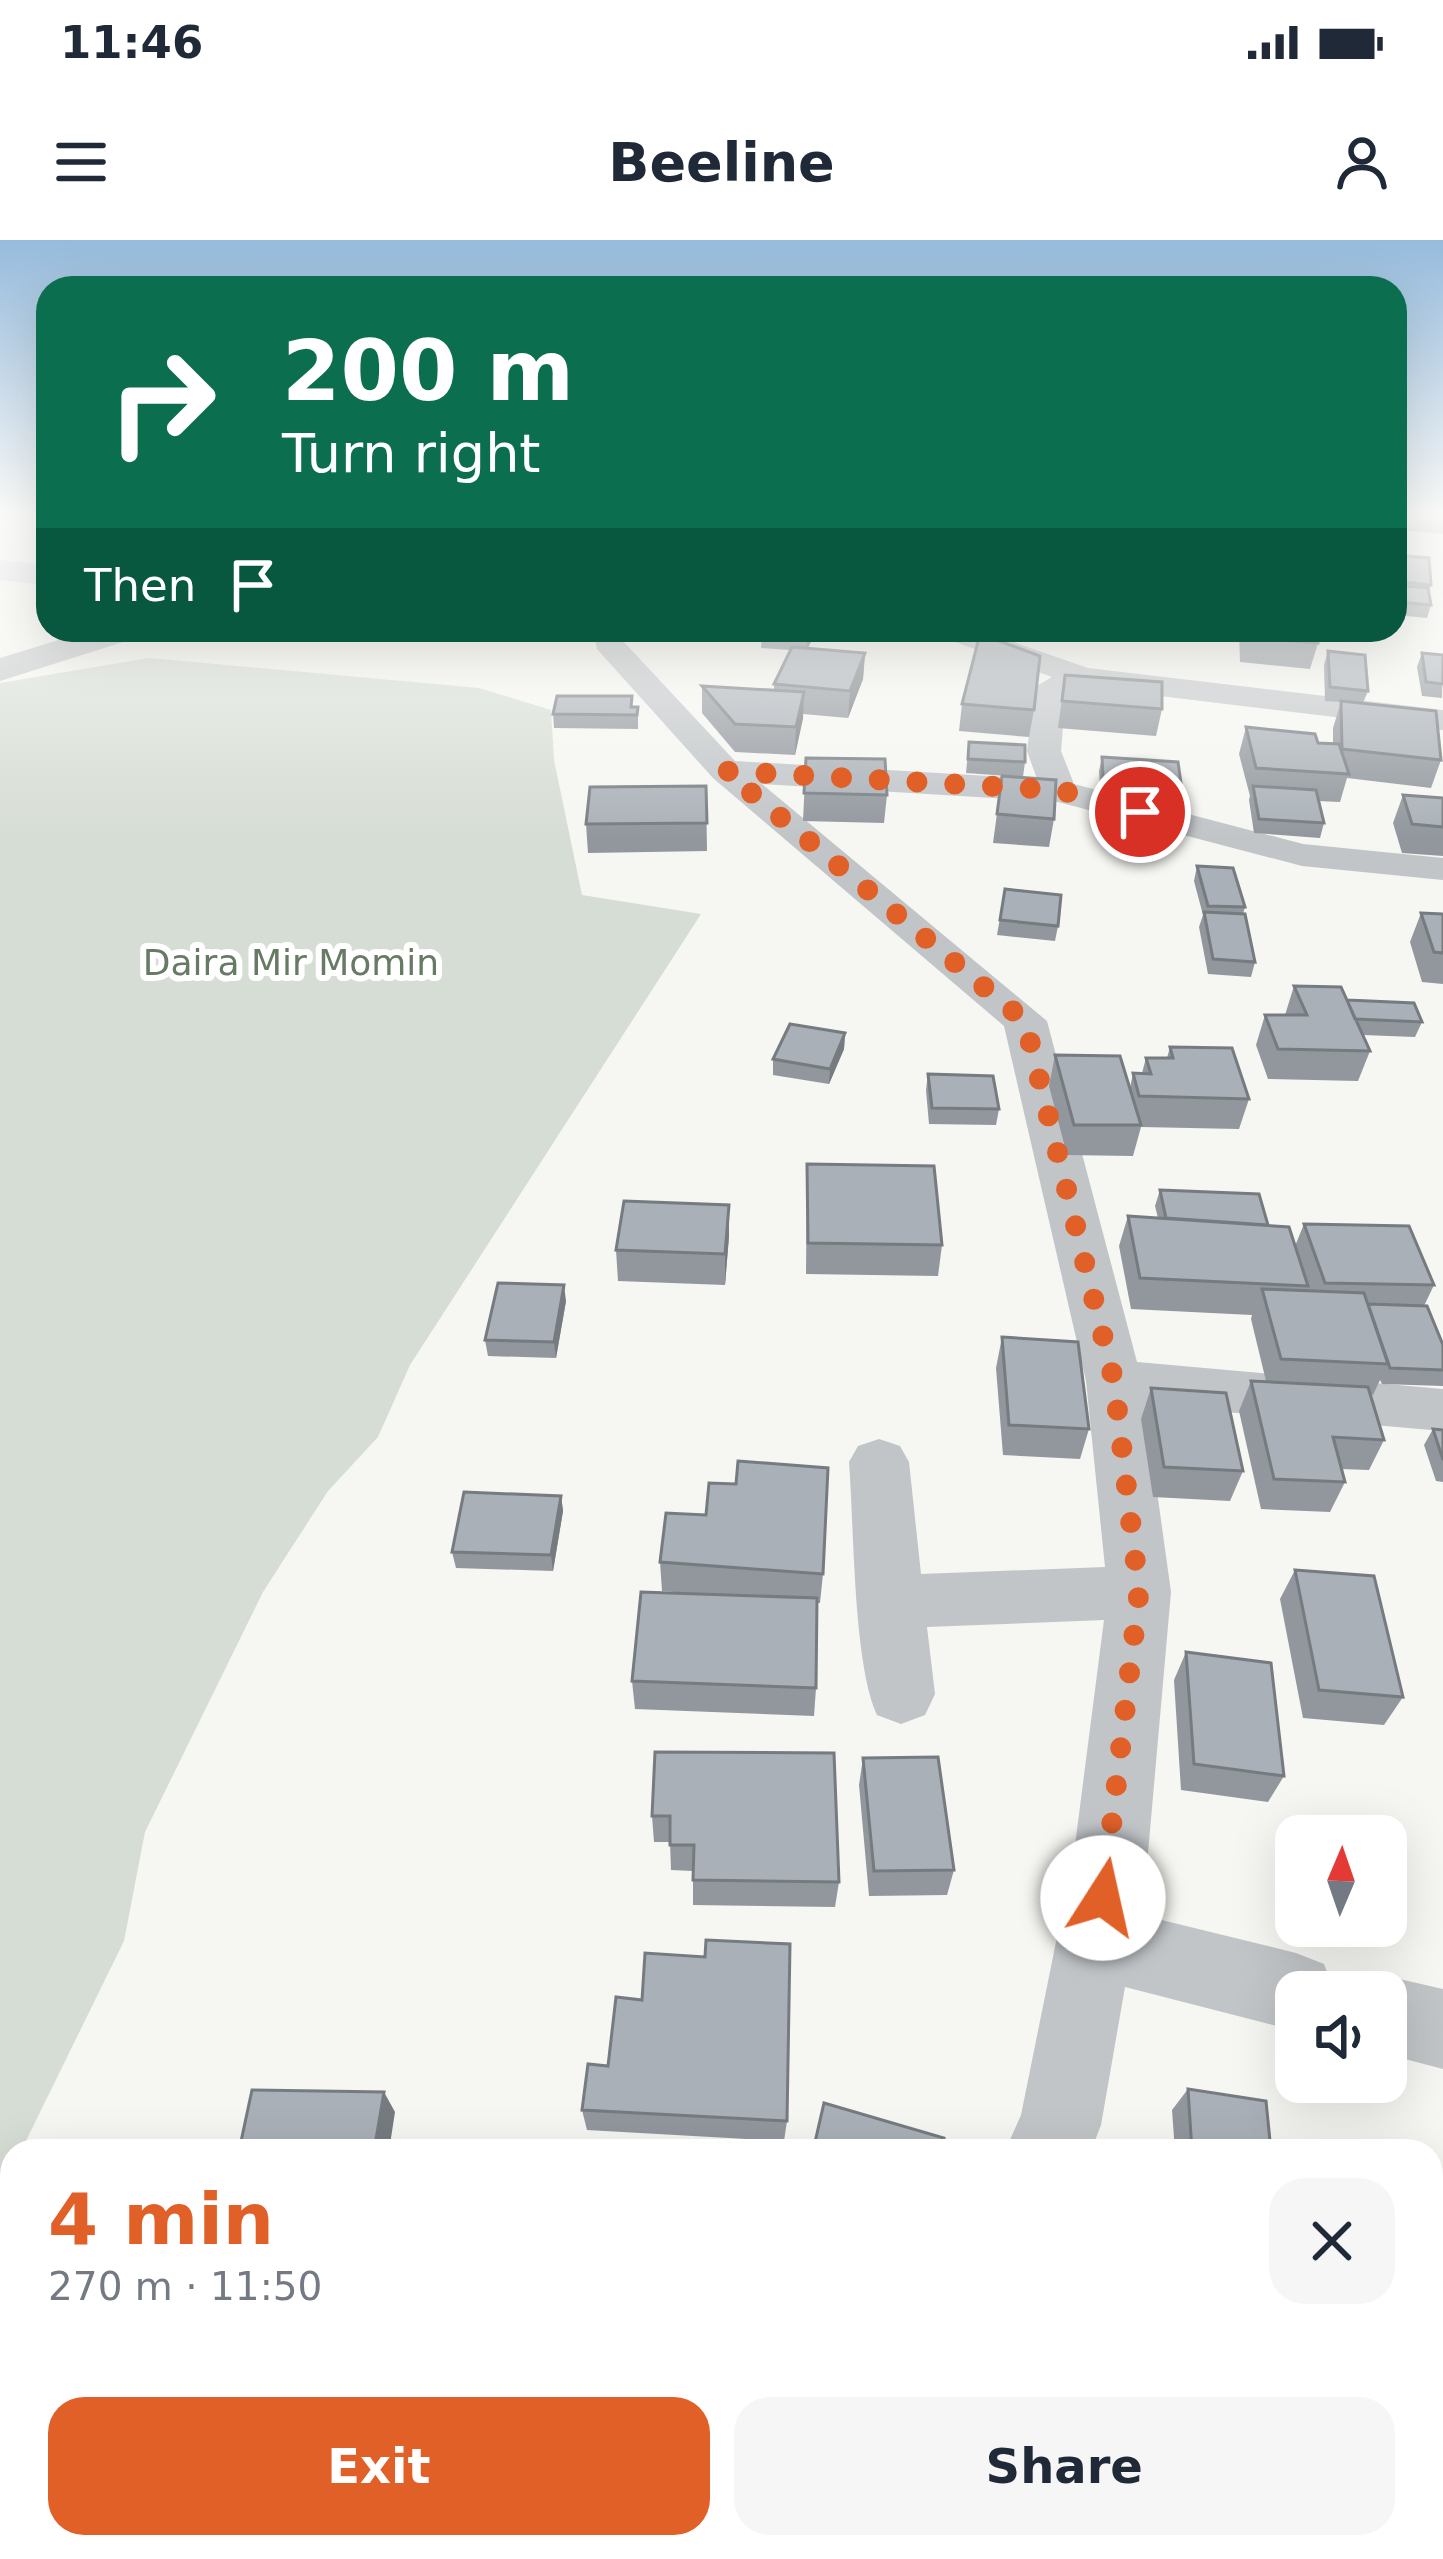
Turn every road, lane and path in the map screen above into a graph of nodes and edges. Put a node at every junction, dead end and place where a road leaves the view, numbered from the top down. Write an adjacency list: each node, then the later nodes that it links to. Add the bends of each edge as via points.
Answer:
1 (89, 642): 4 (street)
2 (608, 642): 7 (street)
3 (984, 642): 5 (street)
4 (0, 670)
5 (1083, 677): 6 (street); 8 (street, via 1051,687 1044,751)
6 (1443, 720)
7 (725, 771): 8 (street); 10 (street, via 1025,1021)
8 (1059, 790): 9 (street, via 1302,855)
9 (1443, 869)
10 (1114, 1381): 11 (street); 13 (street)
11 (1443, 1410)
12 (879, 1462): 14 (street)
13 (1139, 1592): 14 (street); 16 (street)
14 (891, 1602): 15 (street)
15 (901, 1694)
16 (1095, 1942): 17 (street); 20 (street)
17 (1275, 1987)
18 (1407, 2020): 19 (street)
19 (1443, 2029)
20 (1053, 2139)

